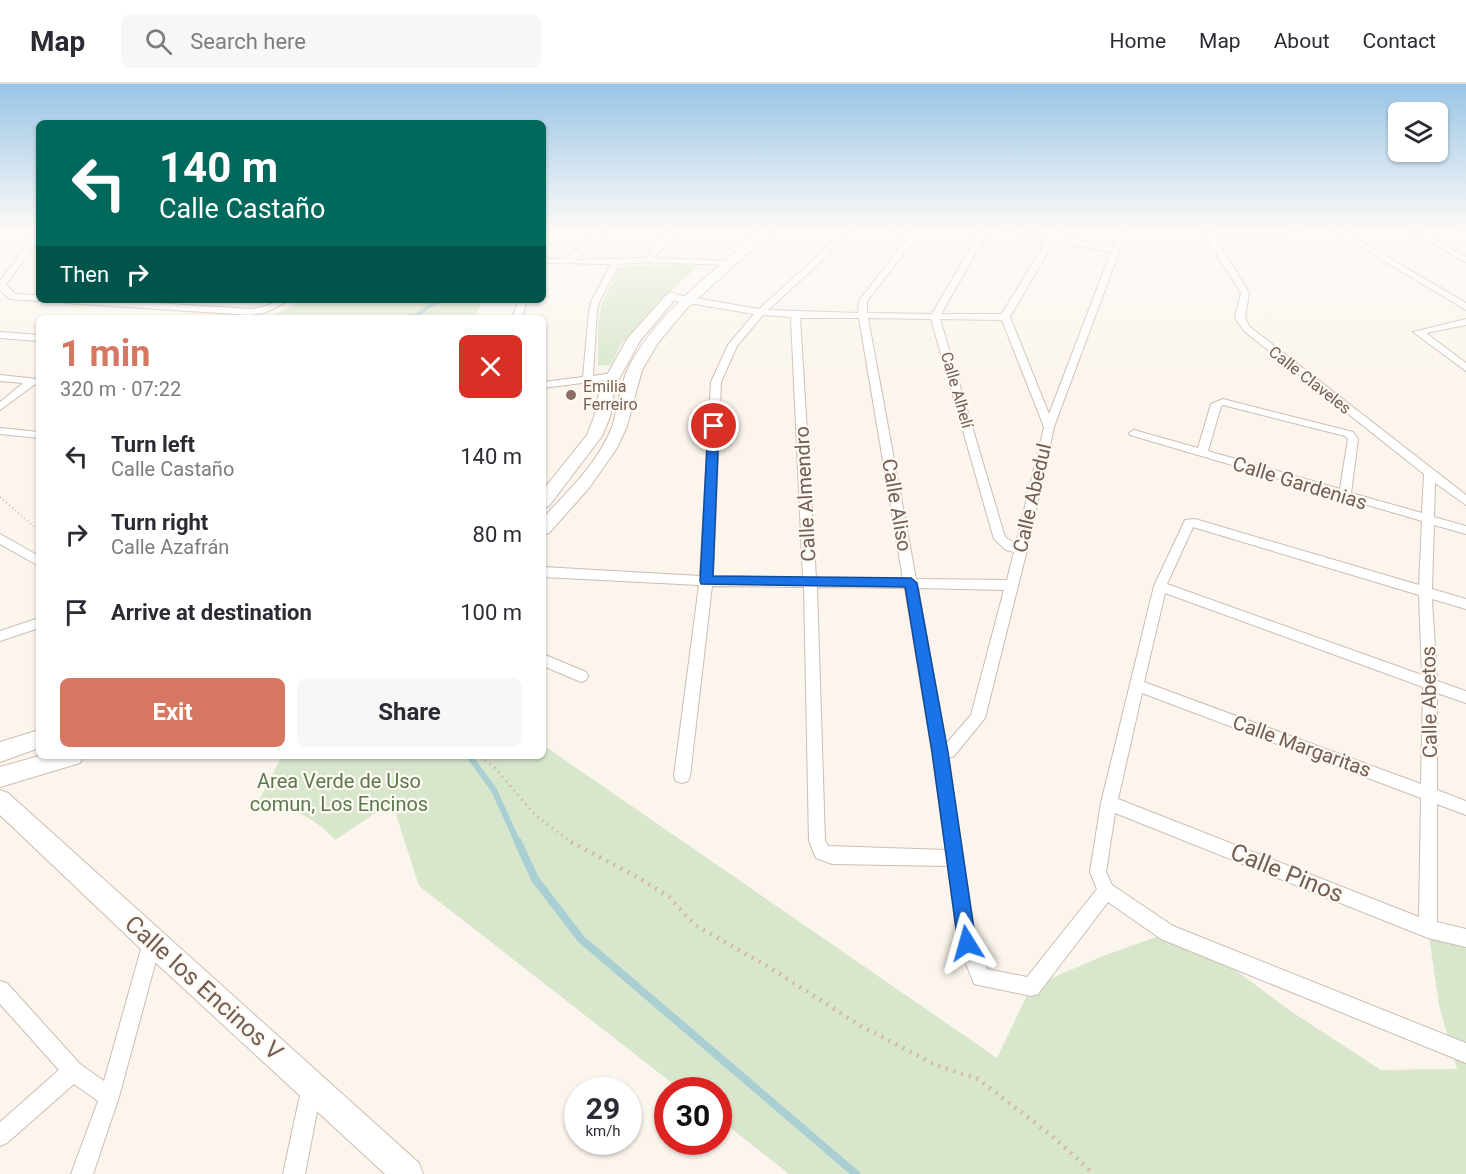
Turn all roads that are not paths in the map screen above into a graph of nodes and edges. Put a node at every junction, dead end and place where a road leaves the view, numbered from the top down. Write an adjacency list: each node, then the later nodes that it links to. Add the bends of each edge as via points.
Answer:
1 (6, 279): 13 (street, via 3,288)
2 (607, 279): 34 (street, via 593,311)
3 (693, 279): 14 (street)
4 (712, 279): 17 (street)
5 (797, 279): 21 (street)
6 (880, 279): 23 (street, Calle Aliso, via 863,301)
7 (956, 279): 24 (street)
8 (1028, 279): 25 (street)
9 (1104, 279): 38 (street, Calle Abedul)
10 (1237, 279): 39 (street, Calle Claveles, via 1245,293 1240,318 1247,329)
11 (1418, 279): 20 (street)
12 (36, 291): 13 (street)
13 (13, 297): 15 (street); 16 (street)
14 (671, 297): 17 (street); 32 (street, via 634,339)
15 (36, 298)
16 (0, 300)
17 (687, 300): 21 (street); 50 (street, via 669,317 633,372 615,437)
18 (119, 303): 19 (street, via 261,311)
19 (279, 303)
20 (1466, 308)
21 (760, 312): 22 (street); 56 (street, via 730,350 716,382)
22 (795, 315): 23 (street); 57 (street, Calle Almendro)
23 (864, 315): 24 (street); 58 (street, Calle Aliso)
24 (935, 315): 25 (street); 53 (street, Calle Alhelí, via 1000,539)
25 (1005, 317): 38 (street)
26 (1466, 322): 30 (street, via 1418,332)
27 (0, 335): 28 (street)
28 (36, 338)
29 (1466, 358): 30 (street)
30 (1452, 360): 31 (street)
31 (1466, 368)
32 (613, 376): 34 (street); 47 (street, via 594,436)
33 (0, 378): 35 (street)
34 (588, 379): 36 (street)
35 (35, 382): 37 (street)
36 (546, 385)
37 (0, 407)
38 (1049, 427): 53 (street, Calle Abedul)
39 (1374, 430): 42 (street); 45 (street, Calle Claveles)
40 (0, 431): 43 (street)
41 (1134, 434): 44 (street, Calle Gardenias)
42 (1348, 434): 44 (street, via 1223,402 1216,404); 46 (street, via 1353,439)
43 (36, 435)
44 (1202, 453): 46 (street, Calle Gardenias)
45 (1430, 474): 48 (street, Calle Claveles); 49 (street, Calle Abetos)
46 (1345, 496): 49 (street, Calle Gardenias)
47 (546, 498)
48 (1466, 501)
49 (1428, 521): 51 (street, Calle Gardenias); 61 (street, Calle Abetos)
50 (546, 525)
51 (1466, 530)
52 (0, 538): 54 (street)
53 (1021, 550): 59 (street, Calle Abedul)
54 (36, 560)
55 (546, 572): 56 (street)
56 (706, 581): 57 (street); 74 (street)
57 (810, 581): 58 (street); 80 (street, Calle Almendro, via 817,841 822,852 832,856)
58 (911, 583): 59 (street); 72 (street, Calle Aliso)
59 (1011, 585): 72 (street, Calle Abedul, via 978,718 949,752)
60 (1160, 586): 61 (street, via 1189,523); 67 (street); 68 (street)
61 (1425, 592): 62 (street); 67 (street, Calle Abetos)
62 (1466, 604)
63 (36, 624): 64 (street)
64 (0, 636)
65 (546, 661): 66 (street)
66 (581, 675)
67 (1430, 684): 69 (street); 76 (street, Calle Abetos)
68 (1138, 686): 76 (street, Calle Margaritas); 78 (street)
69 (1466, 697)
70 (36, 740): 71 (street)
71 (0, 752)
72 (940, 752): 80 (street, Calle Aliso)
73 (62, 759): 75 (street)
74 (682, 776)
75 (0, 777)
76 (1430, 794): 79 (street, Calle Margaritas); 82 (street, Calle Abetos)
77 (0, 800): 84 (street, Calle los Encinos V)
78 (1109, 803): 81 (street, via 1098,872); 82 (street, Calle Pinos)
79 (1466, 808)
80 (955, 858): 81 (street, Calle Aliso, via 967,943 981,977 1031,987)
81 (1106, 891): 86 (street, via 1167,933)
82 (1428, 930): 83 (street, Calle Pinos)
83 (1466, 938)
84 (152, 942): 88 (street, Calle los Encinos V); 89 (street)
85 (0, 990): 87 (street)
86 (1466, 1053)
87 (74, 1071): 89 (street); 90 (street)
88 (312, 1086): 92 (street); 93 (street, Calle los Encinos V)
89 (109, 1097): 91 (street)
90 (0, 1136)
91 (82, 1174)
92 (294, 1174)
93 (408, 1174)

